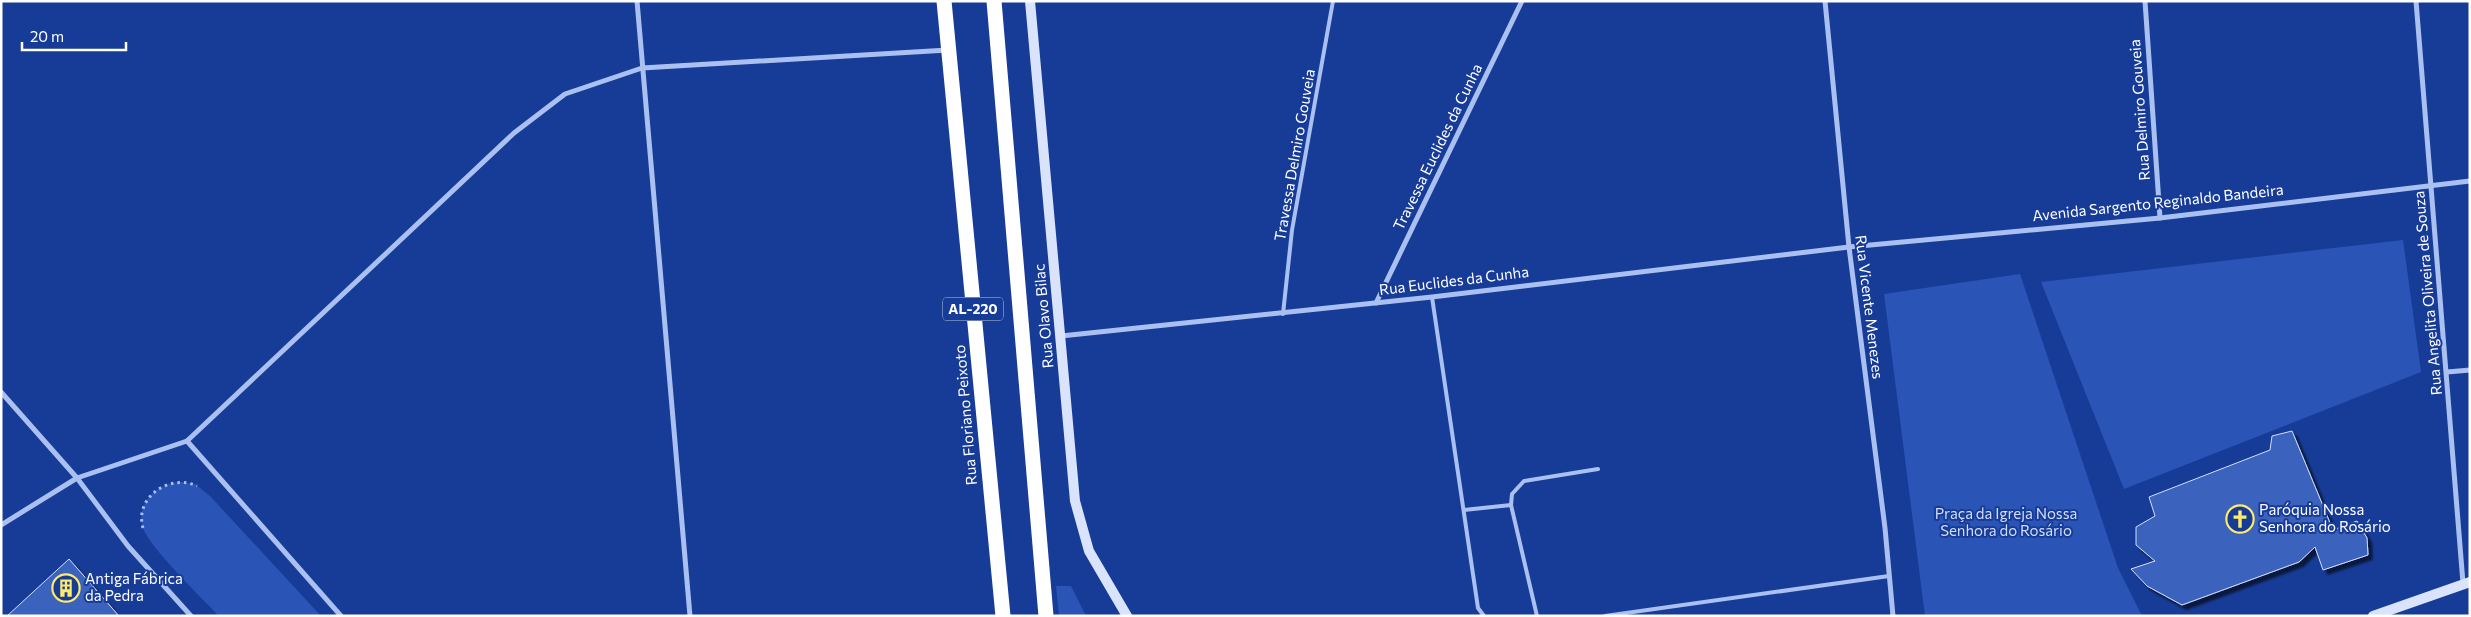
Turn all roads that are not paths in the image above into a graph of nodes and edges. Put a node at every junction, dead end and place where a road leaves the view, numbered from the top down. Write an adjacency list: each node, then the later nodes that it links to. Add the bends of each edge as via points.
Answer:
1 (636, 1): 11 (street)
2 (944, 1): 10 (highway, Rua Floriano Peixoto / AL-220)
3 (994, 1): 35 (highway, AL-220 / AL-220)
4 (1030, 1): 19 (street, Rua Olavo Bilac)
5 (1332, 1): 18 (lane, Travessa Delmiro Gouveia, via 1292,230)
6 (1522, 1): 17 (street, Travessa Euclides da Cunha)
7 (1825, 1): 15 (street, Rua Vicente Menezes)
8 (2145, 1): 14 (street, Rua Delmiro Gouveia)
9 (2416, 1): 13 (street, Rua Angelita Oliveira de Souza)
10 (948, 50): 11 (street); 34 (highway, Rua Floriano Peixoto / AL-220)
11 (642, 68): 23 (street, via 566,94 514,133); 33 (street)
12 (2470, 181): 13 (street, Avenida Sargento Reginaldo Bandeira)
13 (2431, 184): 14 (street, Avenida Sargento Reginaldo Bandeira); 21 (street, Rua Angelita Oliveira de Souza)
14 (2160, 218): 15 (street, Avenida Sargento Reginaldo Bandeira)
15 (1849, 247): 16 (street, Rua Euclides da Cunha); 29 (street, Rua Vicente Menezes)
16 (1432, 297): 17 (street, Rua Euclides da Cunha); 27 (lane)
17 (1376, 303): 18 (street, Rua Euclides da Cunha)
18 (1283, 314): 19 (street, Rua Euclides da Cunha)
19 (1061, 336): 36 (street, Rua Olavo Bilac, via 1075,501 1089,551)
20 (2470, 370): 21 (street)
21 (2447, 372): 30 (street, Rua Angelita Oliveira de Souza)
22 (1, 392): 25 (street)
23 (187, 441): 25 (street); 32 (street)
24 (1598, 469): 26 (lane, via 1524,481 1512,494)
25 (77, 478): 28 (street); 31 (street, via 128,546)
26 (1511, 505): 27 (lane); 38 (lane)
27 (1464, 510): 37 (lane, via 1478,608)
28 (1, 525)
29 (1889, 576): 39 (lane); 40 (street, Rua Vicente Menezes)
30 (2466, 583): 41 (street)
31 (191, 616)
32 (341, 616)
33 (690, 616)
34 (1003, 616)
35 (1046, 616)
36 (1127, 616)
37 (1484, 616)
38 (1537, 616)
39 (1605, 616)
40 (1893, 616)
41 (2373, 616)

